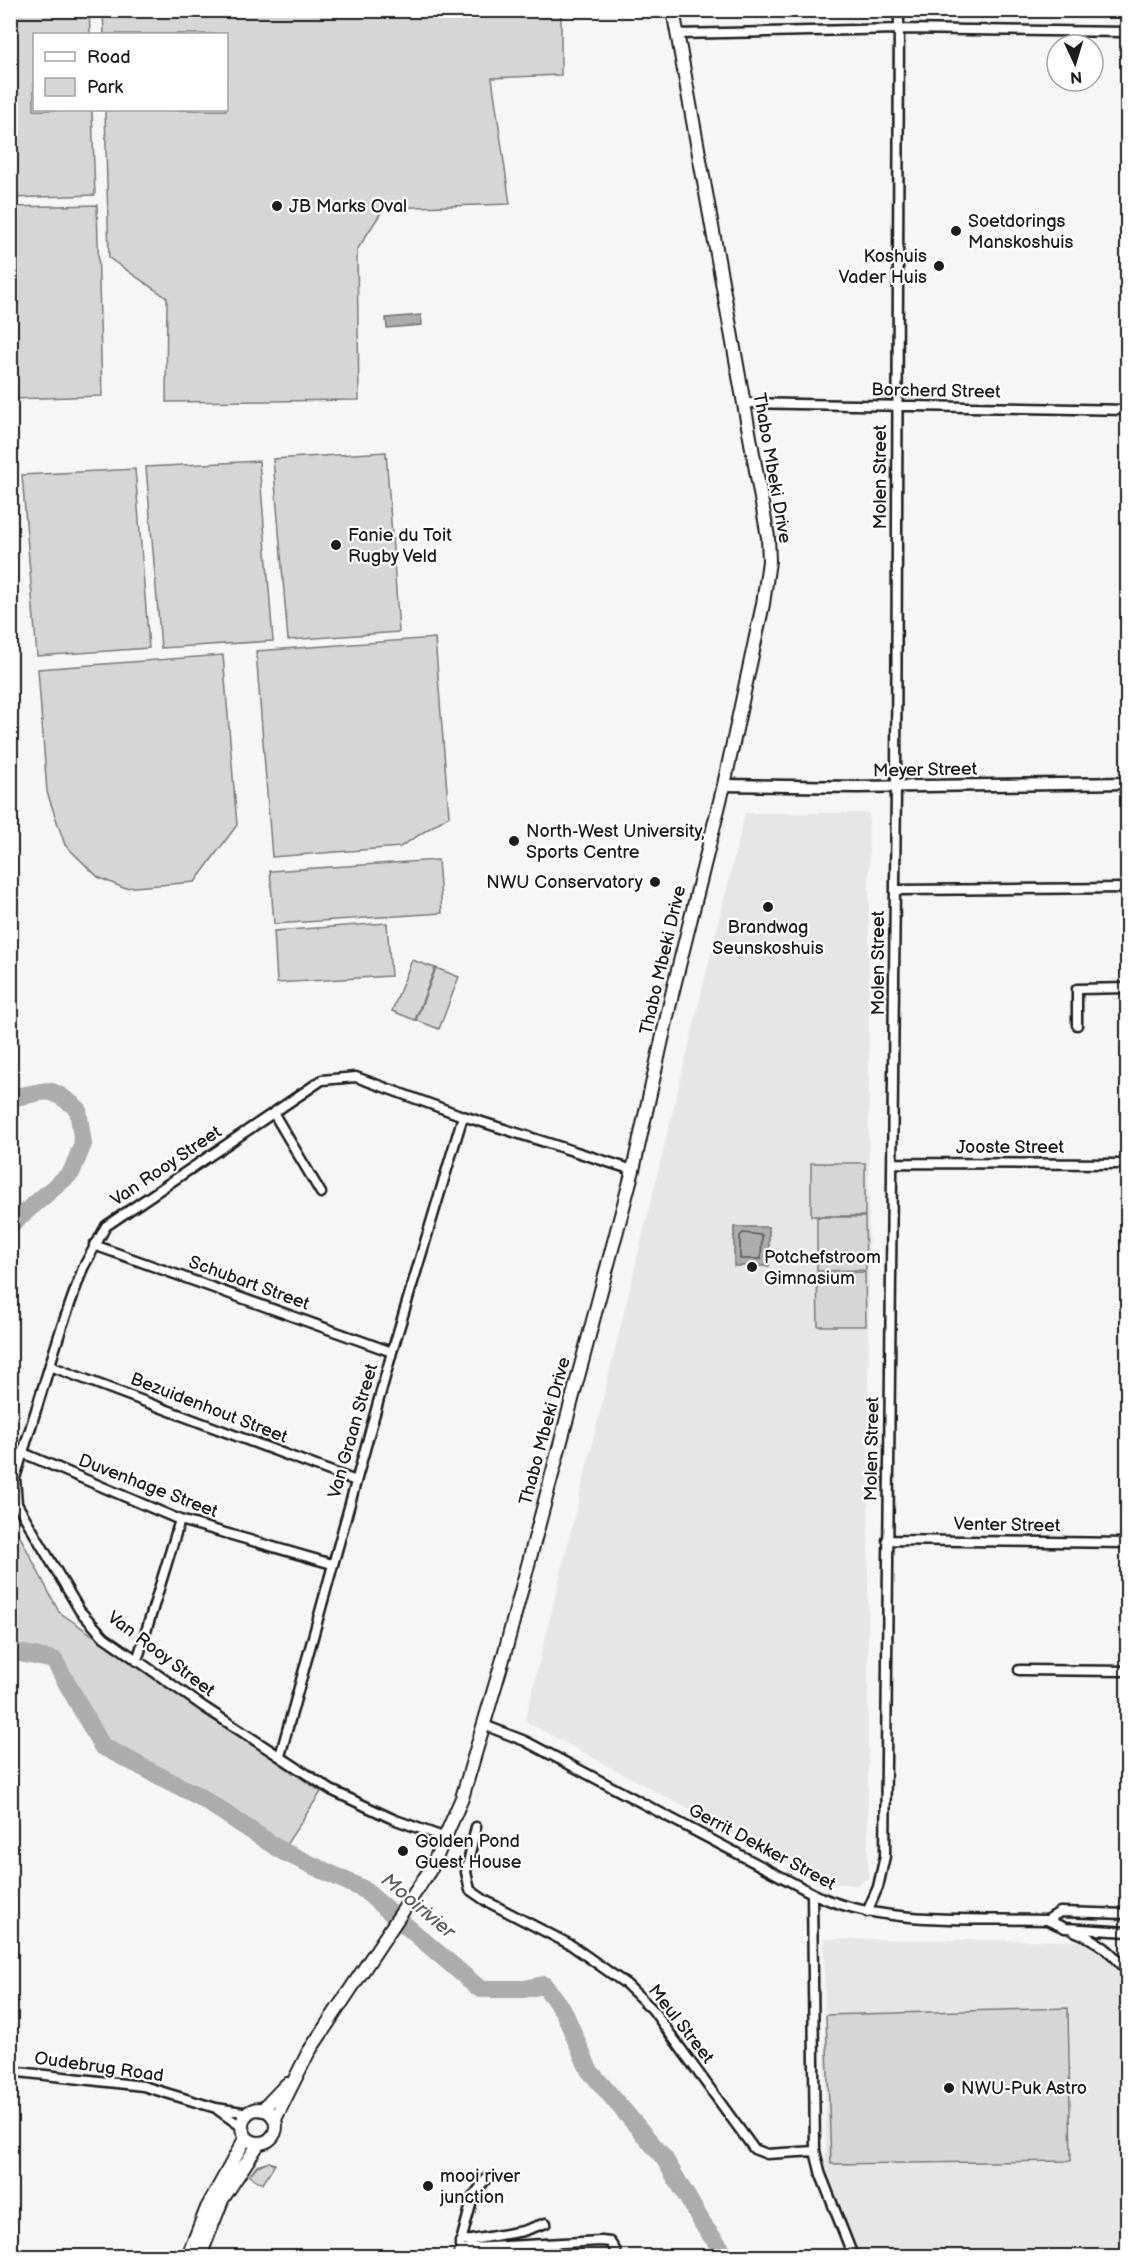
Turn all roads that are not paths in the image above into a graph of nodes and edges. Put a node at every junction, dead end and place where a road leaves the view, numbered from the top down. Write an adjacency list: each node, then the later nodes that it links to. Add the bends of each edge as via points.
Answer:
1 (672, 10): 5 (main road, Thabo Mbeki Drive)
2 (899, 10): 3 (street, Molen Street)
3 (899, 29): 4 (street); 5 (street); 7 (street, Molen Street)
4 (1128, 32)
5 (677, 34): 6 (main road, Thabo Mbeki Drive)
6 (744, 403): 7 (street, Borcherd Street); 10 (main road, Thabo Mbeki Drive, via 769,561)
7 (897, 407): 8 (street, Borcherd Street); 11 (street, Molen Street)
8 (1128, 410)
9 (1128, 783): 11 (street, Meyer Street)
10 (724, 785): 11 (street, Meyer Street); 20 (main road, Thabo Mbeki Drive)
11 (896, 787): 13 (street, Molen Street)
12 (1128, 888): 13 (street)
13 (894, 890): 18 (street, Molen Street)
14 (1128, 988): 15 (street, via 1077,989)
15 (1077, 1025)
16 (274, 1114): 17 (street, Van Rooy Street, via 322,1080 356,1077); 21 (street); 22 (street, Van Rooy Street, via 106,1226)
17 (463, 1116): 20 (street, Van Rooy Street); 23 (street, Van Graan Street)
18 (893, 1163): 19 (street, Jooste Street); 28 (street, Molen Street)
19 (1128, 1164)
20 (633, 1170): 34 (main road, Thabo Mbeki Drive, via 504,1659)
21 (321, 1193)
22 (94, 1245): 23 (street, Schubart Street); 24 (street, Van Rooy Street)
23 (392, 1352): 26 (street, Van Graan Street)
24 (50, 1366): 25 (street, Van Rooy Street); 26 (street, Bezuidenhout Street)
25 (23, 1453): 27 (street, Duvenhage Street); 31 (street, Van Rooy Street, via 15,1478 16,1504 80,1611 104,1637)
26 (356, 1481): 30 (street, Van Graan Street)
27 (180, 1520): 30 (street, Duvenhage Street); 31 (street)
28 (887, 1540): 29 (street, Venter Street); 39 (street, Molen Street, via 885,1856)
29 (1128, 1543)
30 (332, 1564): 35 (street, Van Graan Street)
31 (136, 1661): 35 (street, Van Rooy Street)
32 (1019, 1670): 33 (street)
33 (1128, 1671)
34 (483, 1725): 37 (main road, Thabo Mbeki Drive); 38 (street, Gerrit Dekker Street, via 511,1734 616,1787)
35 (280, 1756): 37 (street, Van Rooy Street, via 332,1790 393,1819)
36 (476, 1827): 53 (street, Meul Street, via 466,1872 470,1890 571,1945 626,1984 652,2009 754,2148 767,2154)
37 (446, 1838): 46 (main road, Thabo Mbeki Drive, via 413,1896)
38 (812, 1893): 39 (street, Gerrit Dekker Street); 53 (street)
39 (867, 1912): 41 (street, Gerrit Dekker Street)
40 (1128, 1914): 41 (street, Gerrit Dekker Street, via 1060,1912)
41 (1047, 1920): 42 (street, Gerrit Dekker Street)
42 (1065, 1928): 43 (street, Gerrit Dekker Street); 44 (street, via 1095,1939)
43 (1128, 1932)
44 (1128, 1972)
45 (10, 2071): 47 (street, Oudebrug Road, via 143,2086)
46 (294, 2077): 48 (main road); 50 (main road)
47 (216, 2108): 49 (street, Oudebrug Road); 51 (street, Oudebrug Road)
48 (262, 2110): 49 (main road); 50 (main road)
49 (249, 2113): 51 (main road)
50 (274, 2119): 52 (main road, via 274,2135)
51 (244, 2132): 52 (main road); 59 (main road)
52 (259, 2143): 60 (main road, via 222,2200)
53 (815, 2151): 61 (street)
54 (486, 2180): 56 (street, via 472,2197)
55 (546, 2223): 56 (street)
56 (460, 2242): 58 (street)
57 (616, 2252): 58 (street, via 610,2242 601,2241 470,2248)
58 (459, 2255)
59 (188, 2256)
60 (200, 2256)
61 (854, 2256)

